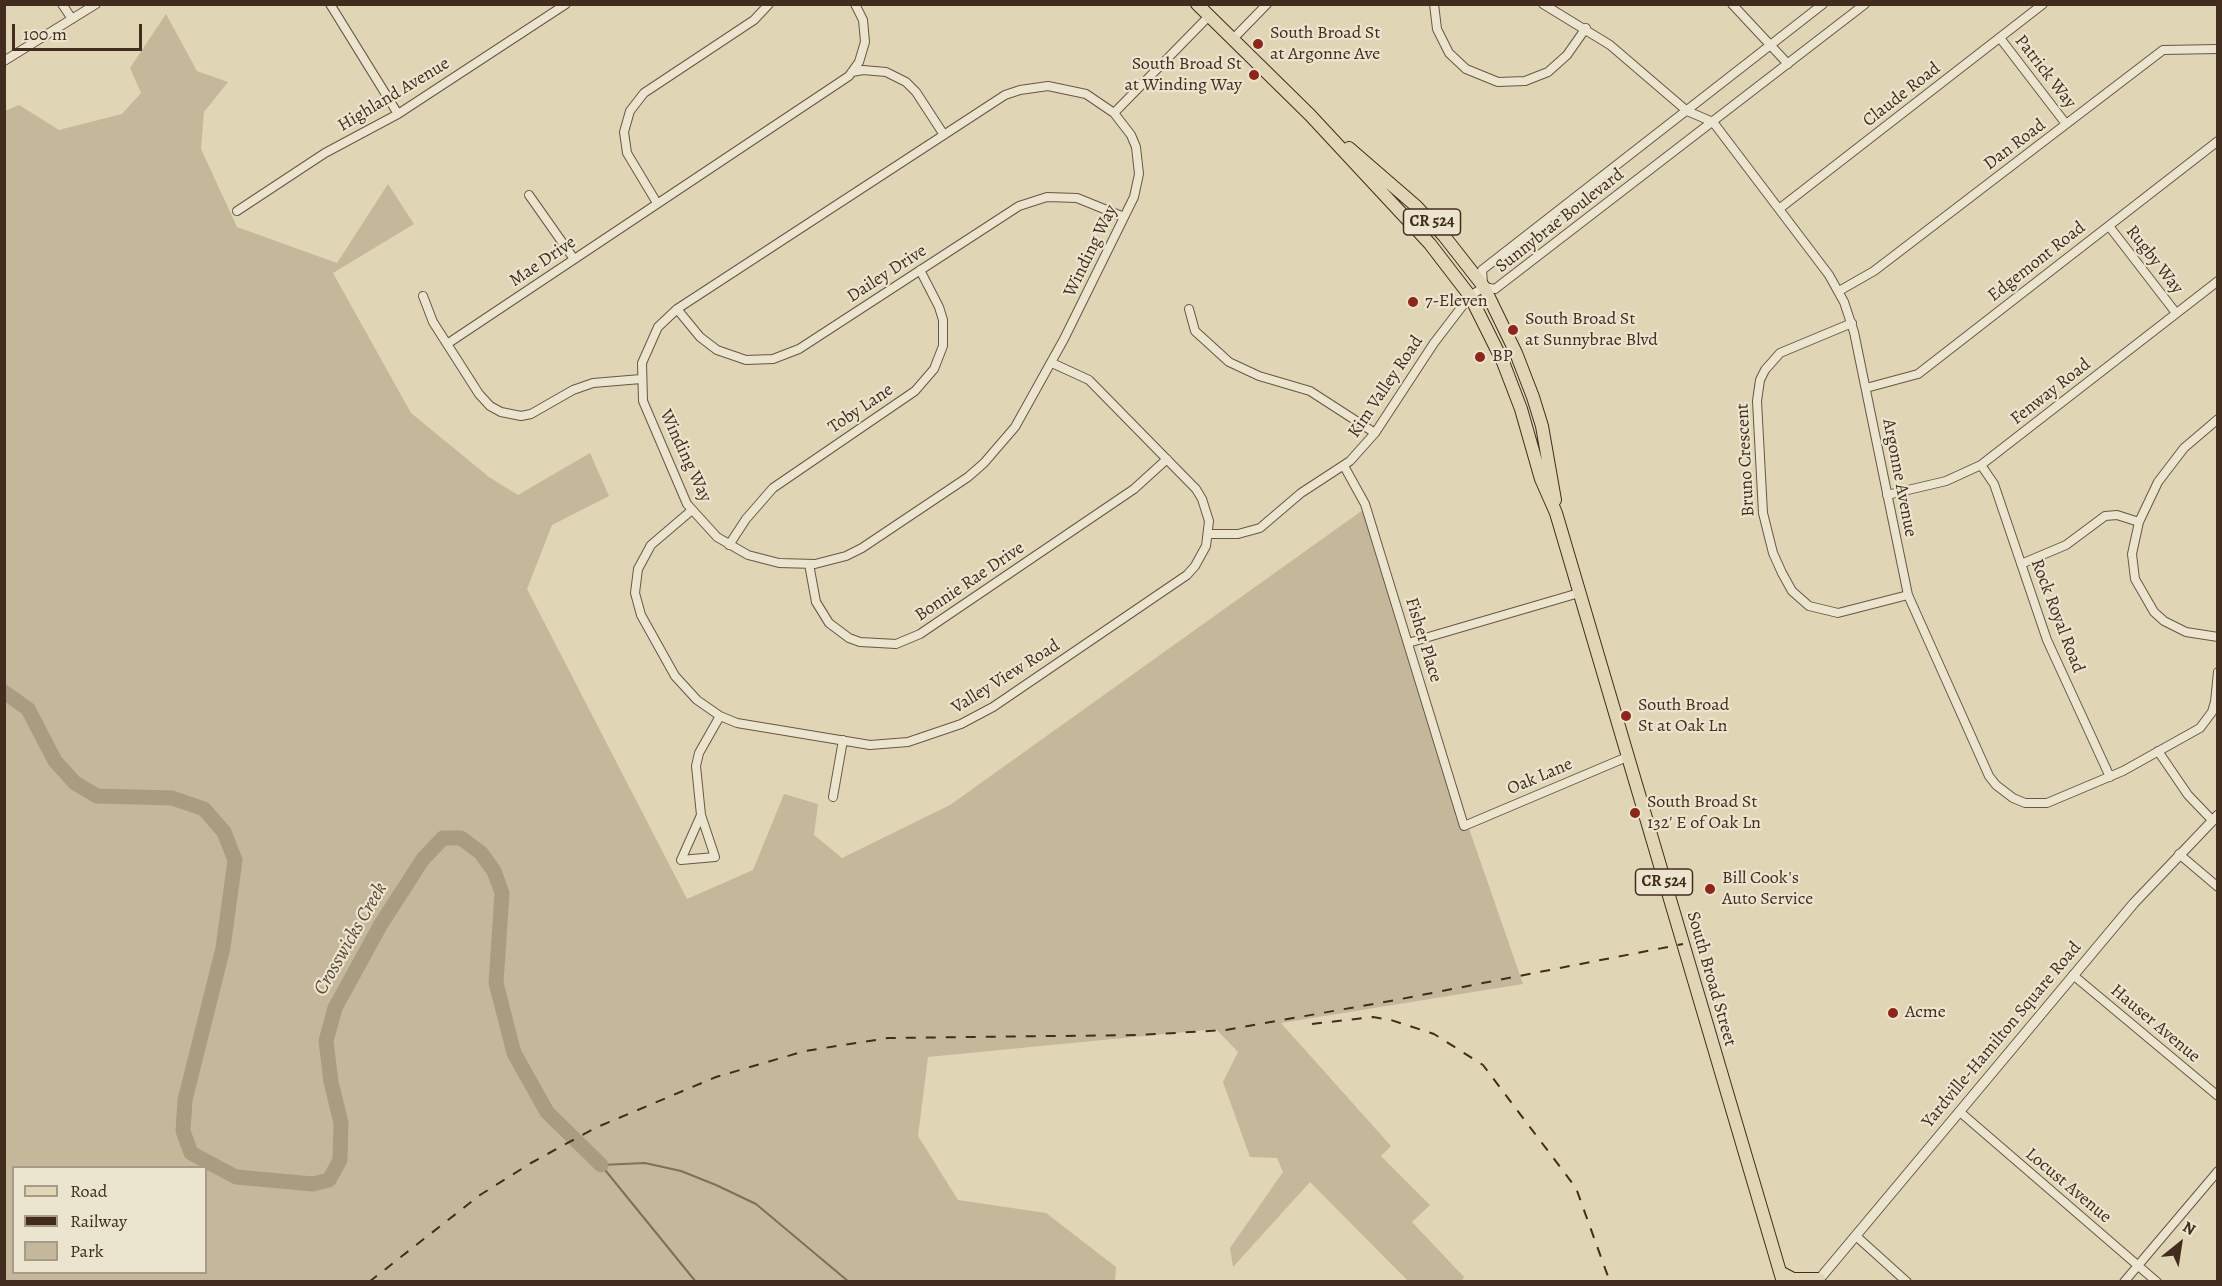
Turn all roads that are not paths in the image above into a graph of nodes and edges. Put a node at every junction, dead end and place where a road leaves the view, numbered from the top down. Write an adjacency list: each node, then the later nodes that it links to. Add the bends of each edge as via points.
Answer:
1 (62, 4): 16 (street)
2 (96, 4): 16 (street)
3 (330, 4): 27 (street)
4 (566, 4): 27 (street, Highland Avenue)
5 (769, 4): 34 (street, via 754,20 644,93 630,111 624,132 627,153)
6 (855, 4): 24 (street, via 863,20 865,42)
7 (1197, 4): 15 (main road, South Broad Street / CR 524)
8 (1267, 4): 19 (street)
9 (1434, 4): 17 (street, via 1437,29 1449,52 1466,69 1498,82 1525,81 1548,72 1567,55)
10 (1543, 4): 17 (street, Argonne Avenue)
11 (1732, 4): 20 (street)
12 (1823, 4): 20 (street, Sunnybrae Boulevard)
13 (1865, 4): 23 (street, Sunnybrae Boulevard)
14 (2043, 4): 18 (street, Claude Road)
15 (1209, 16): 19 (main road, South Broad Street / CR 524); 26 (street)
16 (72, 19): 22 (street)
17 (1586, 28): 25 (street, Argonne Avenue)
18 (2000, 38): 30 (street, Patrick Way); 35 (street, Claude Road)
19 (1232, 40): 28 (main road, South Broad Street / CR 524)
20 (1771, 45): 23 (street); 25 (street, Sunnybrae Boulevard)
21 (2217, 49): 30 (street, Dan Road, via 2163,50)
22 (4, 61)
23 (1788, 64): 29 (street, Sunnybrae Boulevard)
24 (852, 72): 31 (street, via 886,72 906,82); 34 (street, Mae Drive)
25 (1687, 111): 29 (street, Argonne Avenue); 42 (street, Sunnybrae Boulevard, via 1482,270)
26 (1114, 113): 31 (street, Winding Way, via 1098,100 1075,90 1034,87 1005,95); 37 (street, Winding Way, via 1131,135 1138,162 1137,186)
27 (398, 114): 36 (street, Highland Avenue, via 325,153)
28 (1310, 115): 42 (main road, South Broad Street / CR 524, via 1416,206); 45 (main road, South Broad Street / CR 524, via 1430,244)
29 (1713, 122): 35 (street, Argonne Avenue); 42 (street, Sunnybrae Boulevard, via 1495,289)
30 (2066, 124): 43 (street, Dan Road, via 1874,272)
31 (944, 135): 46 (street, Winding Way)
32 (2217, 141): 38 (street, Edgemont Road)
33 (529, 195): 39 (street)
34 (657, 203): 39 (street, Mae Drive)
35 (1779, 209): 43 (street, Argonne Avenue)
36 (237, 211)
37 (1124, 217): 40 (street, Dailey Drive, via 1077,198 1034,200); 51 (street, Winding Way)
38 (2109, 226): 48 (street, Rugby Way); 53 (street, Edgemont Road, via 1918,374)
39 (574, 259): 50 (street, Mae Drive)
40 (920, 270): 46 (street, Dailey Drive, via 799,349 773,359 746,360 717,350); 68 (street, Toby Lane, via 943,320 943,346 934,369 915,391 773,488)
41 (2217, 281): 48 (street, Fenway Road)
42 (1484, 287): 45 (street, Kim Valley Road); 54 (main road, South Broad Street / CR 524)
43 (1839, 291): 49 (street, Argonne Avenue)
44 (423, 296): 50 (street, via 432,322)
45 (1470, 296): 55 (main road, South Broad Street / CR 524, via 1503,362); 59 (street, Kim Valley Road, via 1422,359)
46 (676, 309): 52 (street, Winding Way, via 651,339)
47 (1189, 309): 59 (street, via 1195,332 1229,362 1259,376 1310,391)
48 (2176, 313): 61 (street, Fenway Road)
49 (1852, 323): 53 (street, Argonne Avenue); 72 (street, Bruno Crescent, via 1780,353 1760,380 1757,401 1763,513 1782,573 1792,591 1809,606 1838,613)
50 (447, 344): 52 (street, via 483,399 510,415 540,411 573,390 593,383)
51 (1052, 363): 60 (street, via 1089,380); 69 (street, Winding Way, via 1015,427 968,477 862,548)
52 (641, 379): 64 (street, Winding Way, via 643,401)
53 (1866, 388): 63 (street, Argonne Avenue)
54 (1533, 397): 55 (main road); 57 (main road, South Broad Street / CR 524)
55 (1521, 410): 58 (main road, South Broad Street / CR 524)
56 (2217, 419): 66 (street, via 2170,464)
57 (1542, 426): 58 (main road); 65 (main road, South Broad Street / CR 524)
58 (1527, 430): 65 (main road, South Broad Street / CR 524)
59 (1375, 434): 62 (street, Kim Valley Road)
60 (1167, 459): 67 (street, via 1202,499); 69 (street, Bonnie Rae Drive, via 1134,489 920,634 896,644 860,642 838,631 816,602)
61 (1981, 465): 63 (street, Fenway Road, via 1946,481); 70 (street, Rock Royal Road, via 1994,484)
62 (1344, 466): 67 (street, Kim Valley Road, via 1301,492 1260,528 1238,534); 74 (street, Fisher Place, via 1365,504)
63 (1887, 495): 72 (street, Argonne Avenue)
64 (692, 510): 68 (street, Winding Way); 76 (street, Valley View Road, via 651,545 638,569 635,593 641,615 675,676 697,700)
65 (1556, 513): 71 (main road, South Broad Street / CR 524)
66 (2139, 522): 70 (street, via 2117,515 2105,516 2066,545); 73 (street, via 2133,566 2146,603 2174,627)
67 (1209, 534): 77 (street, Valley View Road, via 1202,556 1187,574 982,714 908,742 870,745)
68 (729, 545): 69 (street, Winding Way, via 763,560)
69 (809, 564)
70 (2021, 564): 80 (street, Rock Royal Road, via 2047,640)
71 (1579, 593): 74 (street); 79 (main road, South Broad Street / CR 524)
72 (1908, 595): 80 (street, Argonne Avenue, via 1989,776 2003,792 2025,802 2047,804)
73 (2217, 637)
74 (1408, 643): 84 (street, Fisher Place)
75 (2217, 672): 78 (street, Argonne Avenue, via 2215,702 2206,721 2191,734)
76 (720, 716): 77 (street, Valley View Road, via 753,726); 82 (street, via 696,766)
77 (843, 740): 81 (street)
78 (2158, 751): 80 (street, Argonne Avenue); 83 (street, via 2188,795)
79 (1627, 757): 84 (street, Oak Lane); 93 (main road, South Broad Street / CR 524)
80 (2110, 777)
81 (833, 797)
82 (701, 815): 82 (street, via 715,857 681,860 685,851)
83 (2215, 817): 85 (street, Yardville-Hamilton Square Road)
84 (1464, 826)
85 (2179, 854): 86 (street); 87 (street, Yardville-Hamilton Square Road)
86 (2217, 887)
87 (2073, 975): 88 (street, Hauser Avenue); 89 (street, Yardville-Hamilton Square Road)
88 (2217, 1096)
89 (1960, 1112): 91 (street, Yardville-Hamilton Square Road); 92 (street, Locust Avenue)
90 (2217, 1171): 92 (street)
91 (1856, 1236): 94 (street, Yardville-Hamilton Square Road); 95 (street)
92 (2138, 1265): 96 (street); 97 (street, Locust Avenue)
93 (1781, 1276): 94 (main road)
94 (1818, 1280)
95 (1907, 1281)
96 (2124, 1281)
97 (2157, 1281)

